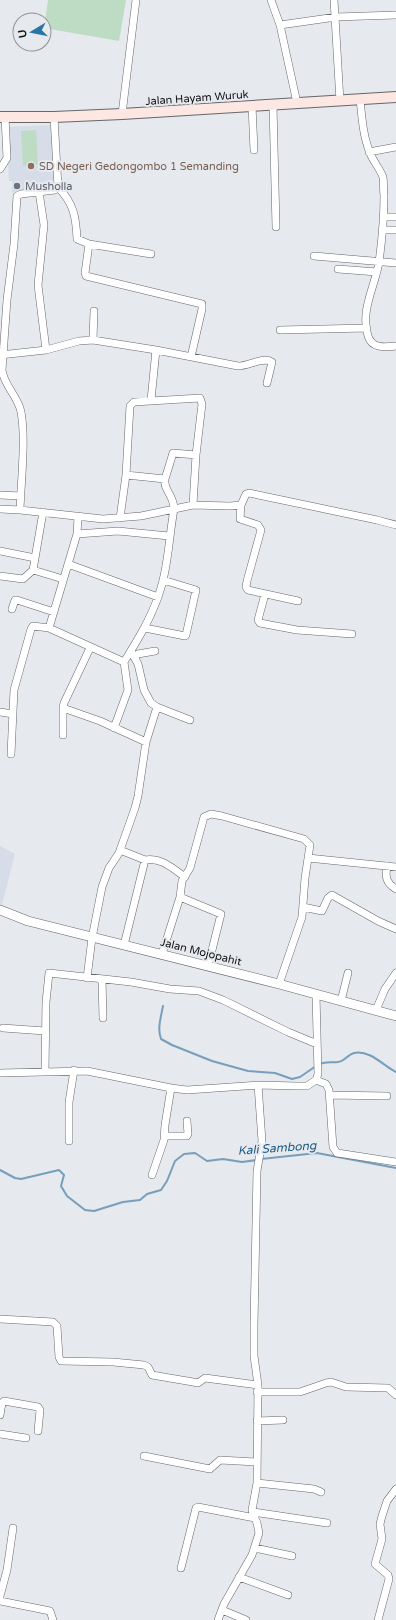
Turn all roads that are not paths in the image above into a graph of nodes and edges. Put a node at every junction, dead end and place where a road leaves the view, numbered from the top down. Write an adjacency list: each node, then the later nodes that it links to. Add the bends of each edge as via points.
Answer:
1 (136, 0): 13 (street)
2 (271, 0): 6 (street)
3 (334, 0): 5 (street)
4 (396, 15): 5 (street)
5 (336, 17): 6 (street); 9 (street)
6 (280, 24): 10 (street)
7 (396, 97): 8 (main road, Jalan Hayam Wuruk)
8 (360, 99): 9 (main road, Jalan Hayam Wuruk); 18 (street, via 363,129)
9 (340, 101): 10 (main road, Jalan Hayam Wuruk)
10 (297, 103): 11 (main road, Jalan Hayam Wuruk)
11 (273, 105): 12 (main road, Jalan Hayam Wuruk); 24 (street)
12 (252, 106): 13 (main road, Jalan Hayam Wuruk); 17 (street)
13 (122, 114): 15 (main road, Jalan Hayam Wuruk)
14 (3, 117): 15 (main road, Jalan Hayam Wuruk); 19 (street, via 6,158)
15 (54, 117): 20 (street)
16 (396, 147): 18 (street)
17 (254, 150)
18 (370, 152): 22 (street, via 383,179)
19 (0, 169)
20 (58, 187): 21 (street, via 55,190); 27 (street, via 67,196 75,216 77,239)
21 (38, 192): 39 (street, via 44,225 38,285); 41 (street, via 17,196)
22 (384, 217): 23 (street); 25 (street)
23 (396, 217)
24 (276, 227)
25 (383, 230): 26 (street); 30 (street)
26 (396, 230)
27 (89, 244): 28 (street); 42 (street, via 86,276 202,304)
28 (151, 254)
29 (314, 256): 30 (street)
30 (379, 261): 31 (street); 33 (street)
31 (396, 263)
32 (338, 269): 33 (street)
33 (377, 272): 35 (street, via 366,308)
34 (94, 311): 37 (street)
35 (367, 328): 36 (street); 38 (street, via 369,339 375,346)
36 (280, 330)
37 (92, 340): 39 (street); 40 (street)
38 (396, 346)
39 (46, 350): 41 (street)
40 (156, 350): 42 (street); 44 (street)
41 (1, 355): 49 (street, via 4,378 21,411)
42 (191, 358): 43 (street, via 238,366 264,359 270,360 272,362)
43 (267, 383)
44 (151, 400): 45 (street, via 201,398); 46 (street, via 134,402 130,406)
45 (196, 455): 47 (street, via 172,453); 50 (street)
46 (126, 475): 47 (street); 57 (street)
47 (165, 479): 52 (street, via 165,486 174,499)
48 (0, 495): 49 (street)
49 (21, 496): 54 (street)
50 (193, 505): 51 (street); 52 (street)
51 (241, 505): 58 (street, via 249,493); 68 (street, via 241,519 258,525 261,530 246,587 250,591)
52 (174, 509): 57 (street); 60 (street)
53 (0, 510): 54 (street)
54 (20, 510): 55 (street)
55 (43, 512): 56 (street); 62 (street)
56 (78, 517): 57 (street); 59 (street)
57 (120, 518)
58 (396, 525)
59 (77, 534): 60 (street, via 118,531); 63 (street)
60 (169, 536): 67 (street)
61 (0, 551): 62 (street)
62 (35, 558): 64 (street)
63 (68, 564): 66 (street); 69 (street)
64 (33, 570): 65 (street, via 23,579); 66 (street)
65 (0, 576)
66 (63, 579): 72 (street)
67 (163, 580): 69 (street); 74 (street, via 196,590 186,635)
68 (265, 594): 70 (street); 75 (street, via 258,620 260,623 297,630)
69 (158, 597): 74 (street)
70 (298, 601)
71 (12, 609): 72 (street, via 17,600)
72 (54, 612): 73 (street)
73 (49, 628): 76 (street); 83 (street, via 34,626 31,629 15,684)
74 (145, 628): 78 (street)
75 (352, 634)
76 (90, 648): 79 (street); 81 (street)
77 (155, 651): 78 (street)
78 (133, 654): 79 (street); 80 (street, via 147,697)
79 (124, 662): 85 (street, via 128,690)
80 (157, 707): 84 (street); 87 (street)
81 (63, 708): 85 (street); 86 (street)
82 (0, 712): 83 (street)
83 (13, 714): 88 (street)
84 (190, 720)
85 (114, 728): 87 (street)
86 (63, 735)
87 (146, 742): 89 (street, via 138,796)
88 (11, 754)
89 (120, 850): 91 (street); 100 (street, via 109,868 102,887)
90 (308, 858): 92 (street); 94 (street, via 310,845 304,839 211,814 204,818 190,868); 97 (street)
91 (145, 860): 94 (street, via 158,860); 101 (street)
92 (387, 866): 93 (street); 95 (street, via 386,879)
93 (396, 867)
94 (185, 877): 96 (street)
95 (396, 889)
96 (180, 897): 102 (street); 103 (street, via 222,914)
97 (303, 907): 99 (street, via 322,911 332,895); 108 (street, via 302,917)
98 (0, 910): 100 (street, Jalan Mojopahit, via 28,921)
99 (396, 929)
100 (92, 938): 101 (street, Jalan Mojopahit); 106 (street)
101 (124, 945): 102 (street, Jalan Mojopahit)
102 (162, 954): 103 (street, Jalan Mojopahit)
103 (208, 966): 108 (street, Jalan Mojopahit)
104 (348, 973): 110 (street)
105 (396, 973): 111 (street, via 385,989)
106 (87, 978): 107 (street); 115 (street, via 49,973)
107 (102, 979): 113 (street); 116 (street, via 193,990 211,995)
108 (279, 984): 109 (street, Jalan Mojopahit)
109 (316, 994): 110 (street, Jalan Mojopahit); 116 (street)
110 (341, 1001): 111 (street, Jalan Mojopahit)
111 (376, 1010): 112 (street, Jalan Mojopahit)
112 (396, 1016)
113 (103, 1018)
114 (3, 1028): 115 (street)
115 (45, 1030): 118 (street)
116 (317, 1044): 120 (street)
117 (74, 1070): 118 (street); 122 (street, via 97,1072); 127 (street, via 69,1102)
118 (45, 1072): 119 (street)
119 (0, 1073)
120 (317, 1077): 121 (street, via 307,1086); 123 (street, via 326,1084)
121 (258, 1086): 122 (street, via 187,1090); 131 (street, via 262,1141 258,1166 254,1326)
122 (171, 1088): 126 (street)
123 (330, 1095): 124 (street); 128 (street, via 335,1151)
124 (387, 1096)
125 (187, 1121): 126 (street, via 187,1136)
126 (165, 1136): 129 (street)
127 (69, 1141)
128 (396, 1162)
129 (152, 1175)
130 (0, 1319): 131 (street, via 53,1322 57,1326 61,1361 144,1365 152,1375 198,1383 205,1378)
131 (257, 1388): 132 (street, via 300,1392 331,1382 346,1387 388,1388); 135 (street)
132 (396, 1395)
133 (0, 1415): 136 (street, via 4,1401 38,1407)
134 (283, 1420): 135 (street)
135 (257, 1421): 140 (street)
136 (38, 1431)
137 (0, 1434): 138 (street)
138 (26, 1438)
139 (144, 1456): 140 (street, via 210,1469 220,1460)
140 (257, 1462): 141 (street)
141 (257, 1483): 143 (street); 144 (street)
142 (396, 1489): 158 (street, via 387,1501 380,1521 382,1539 375,1564 389,1579)
143 (321, 1492)
144 (254, 1515): 145 (street); 147 (street, via 259,1533); 149 (street, via 196,1508)
145 (327, 1523)
146 (13, 1528): 152 (street)
147 (255, 1548): 148 (street); 150 (street)
148 (292, 1556)
149 (181, 1568)
150 (240, 1577): 151 (street); 154 (street)
151 (288, 1595)
152 (0, 1596)
153 (0, 1601): 155 (street, via 50,1611)
154 (222, 1610): 156 (street); 157 (street)
155 (52, 1620)
156 (218, 1620)
157 (246, 1620)
158 (378, 1620)

